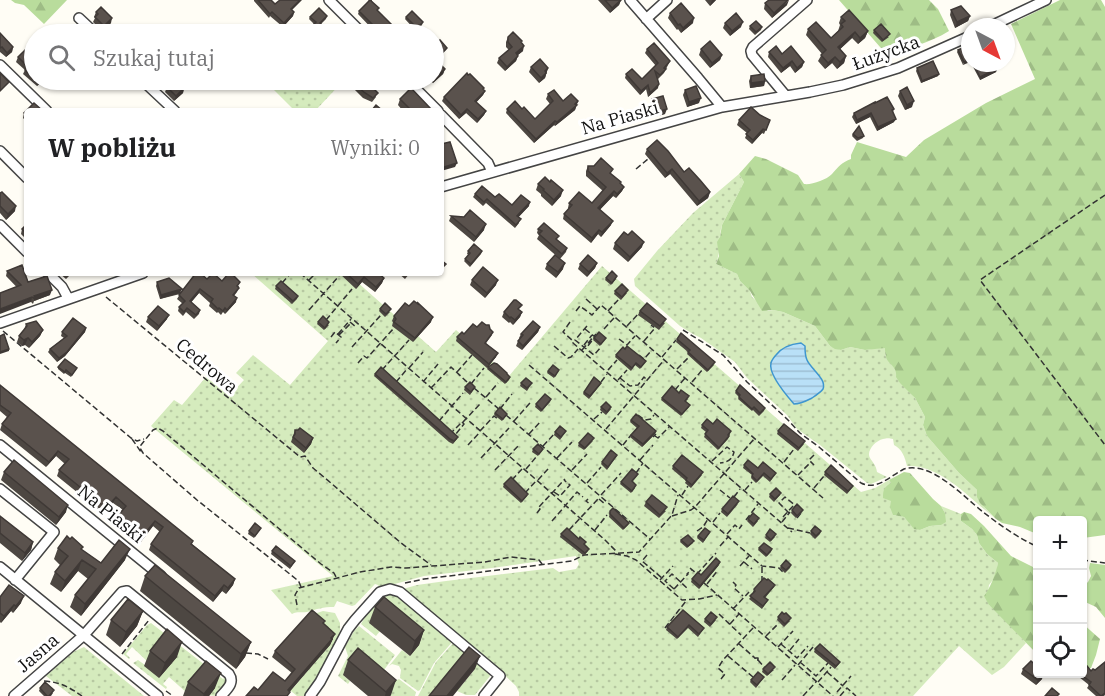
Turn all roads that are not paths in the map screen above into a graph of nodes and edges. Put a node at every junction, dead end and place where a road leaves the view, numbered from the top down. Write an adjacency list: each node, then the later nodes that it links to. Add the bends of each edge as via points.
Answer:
1 (329, 0): 10 (street)
2 (630, 0): 8 (street)
3 (667, 0): 8 (street)
4 (807, 0): 18 (street, via 751,51)
5 (1046, 0): 7 (street)
6 (79, 18): 9 (street)
7 (1008, 18)
8 (646, 19): 19 (street)
9 (85, 24)
10 (353, 24)
11 (961, 40): 17 (street, Łużycka, via 898,68)
12 (0, 65): 13 (street)
13 (24, 88)
14 (26, 90): 20 (street)
15 (153, 90): 21 (street)
16 (417, 90): 22 (street)
17 (810, 93): 18 (street, Na Piaski)
18 (786, 96): 19 (street, Na Piaski)
19 (722, 107): 25 (street, Na Piaski)
20 (44, 108)
21 (172, 108)
22 (435, 108)
23 (444, 118): 25 (street)
24 (0, 151): 26 (street)
25 (492, 172): 27 (street, Na Piaski)
26 (24, 175)
27 (444, 186)
28 (0, 225): 29 (street)
29 (24, 249)
30 (51, 276): 32 (street)
31 (123, 276): 32 (street)
32 (68, 298): 33 (street)
33 (0, 323)
34 (0, 445): 37 (street, Na Piaski)
35 (0, 489): 38 (street, via 54,532 36,546)
36 (0, 567): 38 (street)
37 (164, 578)
38 (15, 580): 39 (street)
39 (84, 635): 40 (street, Jasna); 41 (street); 42 (street, Jasna, via 127,591 229,674 232,682)
40 (14, 696)
41 (158, 696)
42 (221, 696)
43 (310, 696): 44 (street, via 348,628 380,592 390,588 500,676)
44 (483, 696)

